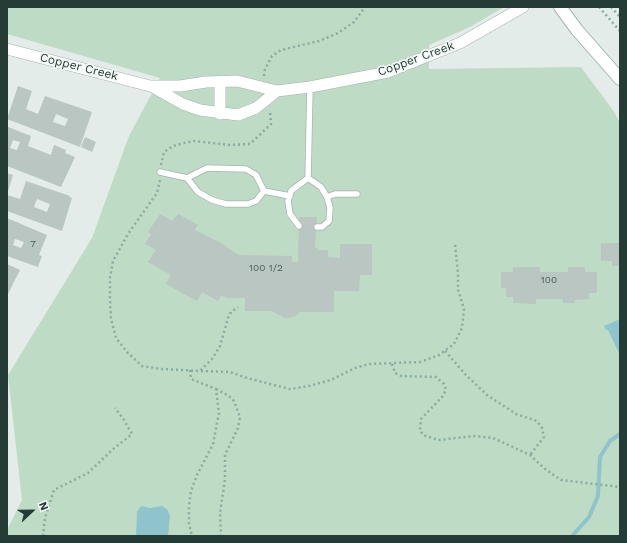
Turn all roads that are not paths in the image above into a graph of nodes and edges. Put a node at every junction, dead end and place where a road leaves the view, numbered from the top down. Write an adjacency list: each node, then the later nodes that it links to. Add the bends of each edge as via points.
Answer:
1 (523, 7): 7 (street, Copper Creek, via 487,29 388,72)
2 (560, 7): 4 (street)
3 (7, 49): 6 (street, Copper Creek)
4 (620, 78)
5 (220, 82): 6 (street, Copper Creek); 8 (street, Copper Creek, via 237,81); 9 (street)
6 (150, 86): 9 (street, Copper Creek, via 183,104)
7 (310, 87): 8 (street, Copper Creek); 12 (lane)
8 (277, 91): 9 (street, Copper Creek, via 256,108 238,115)
9 (220, 114)
10 (160, 172): 11 (lane)
11 (187, 178): 13 (lane, via 207,168 246,168 256,174); 13 (lane, via 198,192 226,204 248,204 256,201)
12 (308, 178): 15 (lane, via 291,191); 16 (lane, via 321,187)
13 (264, 191): 15 (lane)
14 (357, 194): 16 (lane, via 335,194)
15 (290, 196): 17 (lane, via 290,214)
16 (327, 197): 18 (lane, via 330,208 329,221 322,227)
17 (299, 226)
18 (317, 227)

